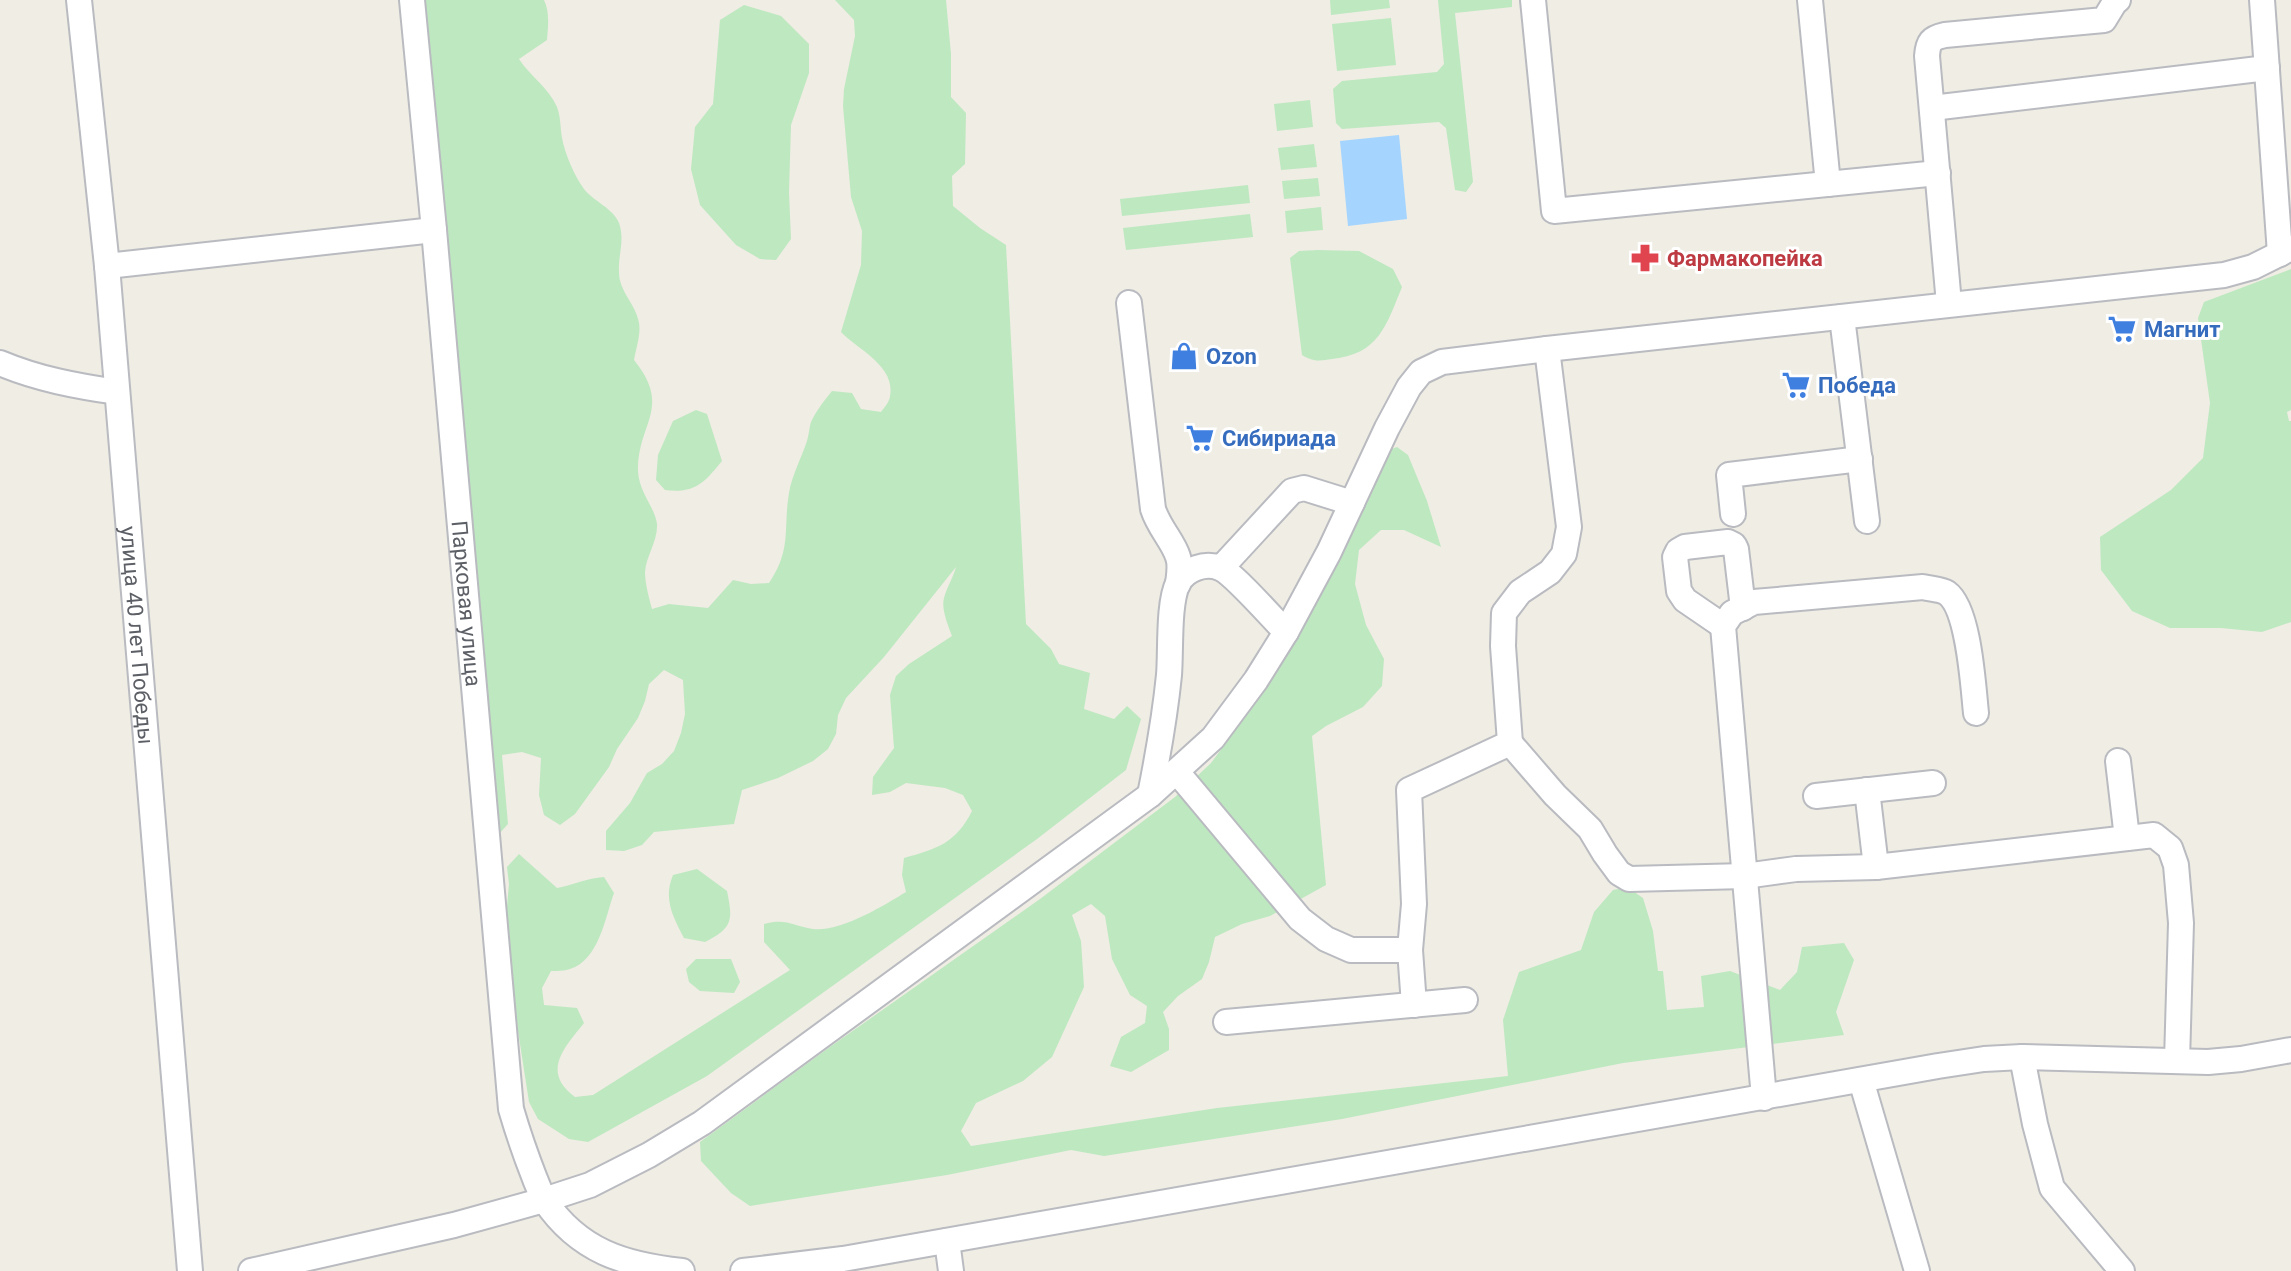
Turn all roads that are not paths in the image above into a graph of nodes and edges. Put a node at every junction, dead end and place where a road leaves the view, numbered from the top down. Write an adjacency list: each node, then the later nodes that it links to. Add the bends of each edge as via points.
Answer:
1 (79, 0): 13 (street, улица 40 лет Победы)
2 (412, 0): 11 (street, Парковая улица)
3 (1533, 0): 10 (street, via 1554,211)
4 (1810, 0): 10 (street)
5 (2118, 0): 8 (street, via 2104,20 1933,38 1927,56)
6 (2262, 0): 7 (street)
7 (2267, 68): 8 (street); 12 (street)
8 (1932, 108): 9 (street)
9 (1938, 173): 10 (street); 15 (street)
10 (1828, 184)
11 (434, 230): 13 (street); 49 (street, Парковая улица, via 511,1109)
12 (2286, 251): 15 (street, via 2224,275)
13 (107, 266): 19 (street, улица 40 лет Победы)
14 (1129, 303): 25 (street, via 1153,509 1178,555)
15 (1949, 304): 16 (street)
16 (1842, 317): 17 (street); 20 (street)
17 (1547, 349): 21 (street, via 1442,362 1421,372); 30 (street, via 1569,527 1564,554 1504,613)
18 (0, 363): 19 (street, via 60,383)
19 (117, 392): 52 (street, улица 40 лет Победы)
20 (1860, 459): 22 (street, via 1729,475); 23 (street)
21 (1352, 503): 24 (street, via 1304,488 1292,491); 28 (street)
22 (1733, 514)
23 (1867, 521)
24 (1221, 568): 25 (street, via 1190,570); 28 (street)
25 (1178, 584): 35 (street, via 1164,720)
26 (1743, 608): 27 (street); 27 (street, via 1734,545 1678,551 1679,591); 29 (street, via 1754,602 1923,587 1945,591 1957,604 1965,627)
27 (1723, 626): 39 (street)
28 (1286, 632): 32 (street, via 1213,738)
29 (1976, 713)
30 (1510, 743): 39 (street, via 1629,879); 40 (street, via 1409,790 1414,904)
31 (2118, 761): 37 (street)
32 (1177, 772): 35 (street); 40 (street, via 1300,919 1326,939 1351,950)
33 (1933, 783): 34 (street)
34 (1867, 790): 36 (street); 38 (street)
35 (1150, 795): 49 (street, via 702,1123 590,1185)
36 (1816, 796)
37 (2127, 838): 38 (street); 46 (street, via 2154,835 2170,848 2176,865 2181,923)
38 (1876, 867): 39 (street)
39 (1745, 876): 48 (street)
40 (1410, 950): 42 (street)
41 (1465, 1000): 42 (street)
42 (1414, 1005): 43 (street)
43 (1226, 1022)
44 (2291, 1050): 46 (street, via 2241,1059)
45 (2022, 1057): 46 (street); 47 (street); 58 (street, via 2052,1188)
46 (2177, 1061)
47 (1861, 1080): 48 (street); 57 (street)
48 (1764, 1098): 50 (street)
49 (544, 1200): 51 (street, Парковая улица); 53 (street)
50 (947, 1241): 55 (street); 56 (street)
51 (602, 1263): 54 (street, Парковая улица)
52 (190, 1271)
53 (251, 1271)
54 (682, 1271)
55 (743, 1271)
56 (951, 1271)
57 (1917, 1271)
58 (2122, 1271)

